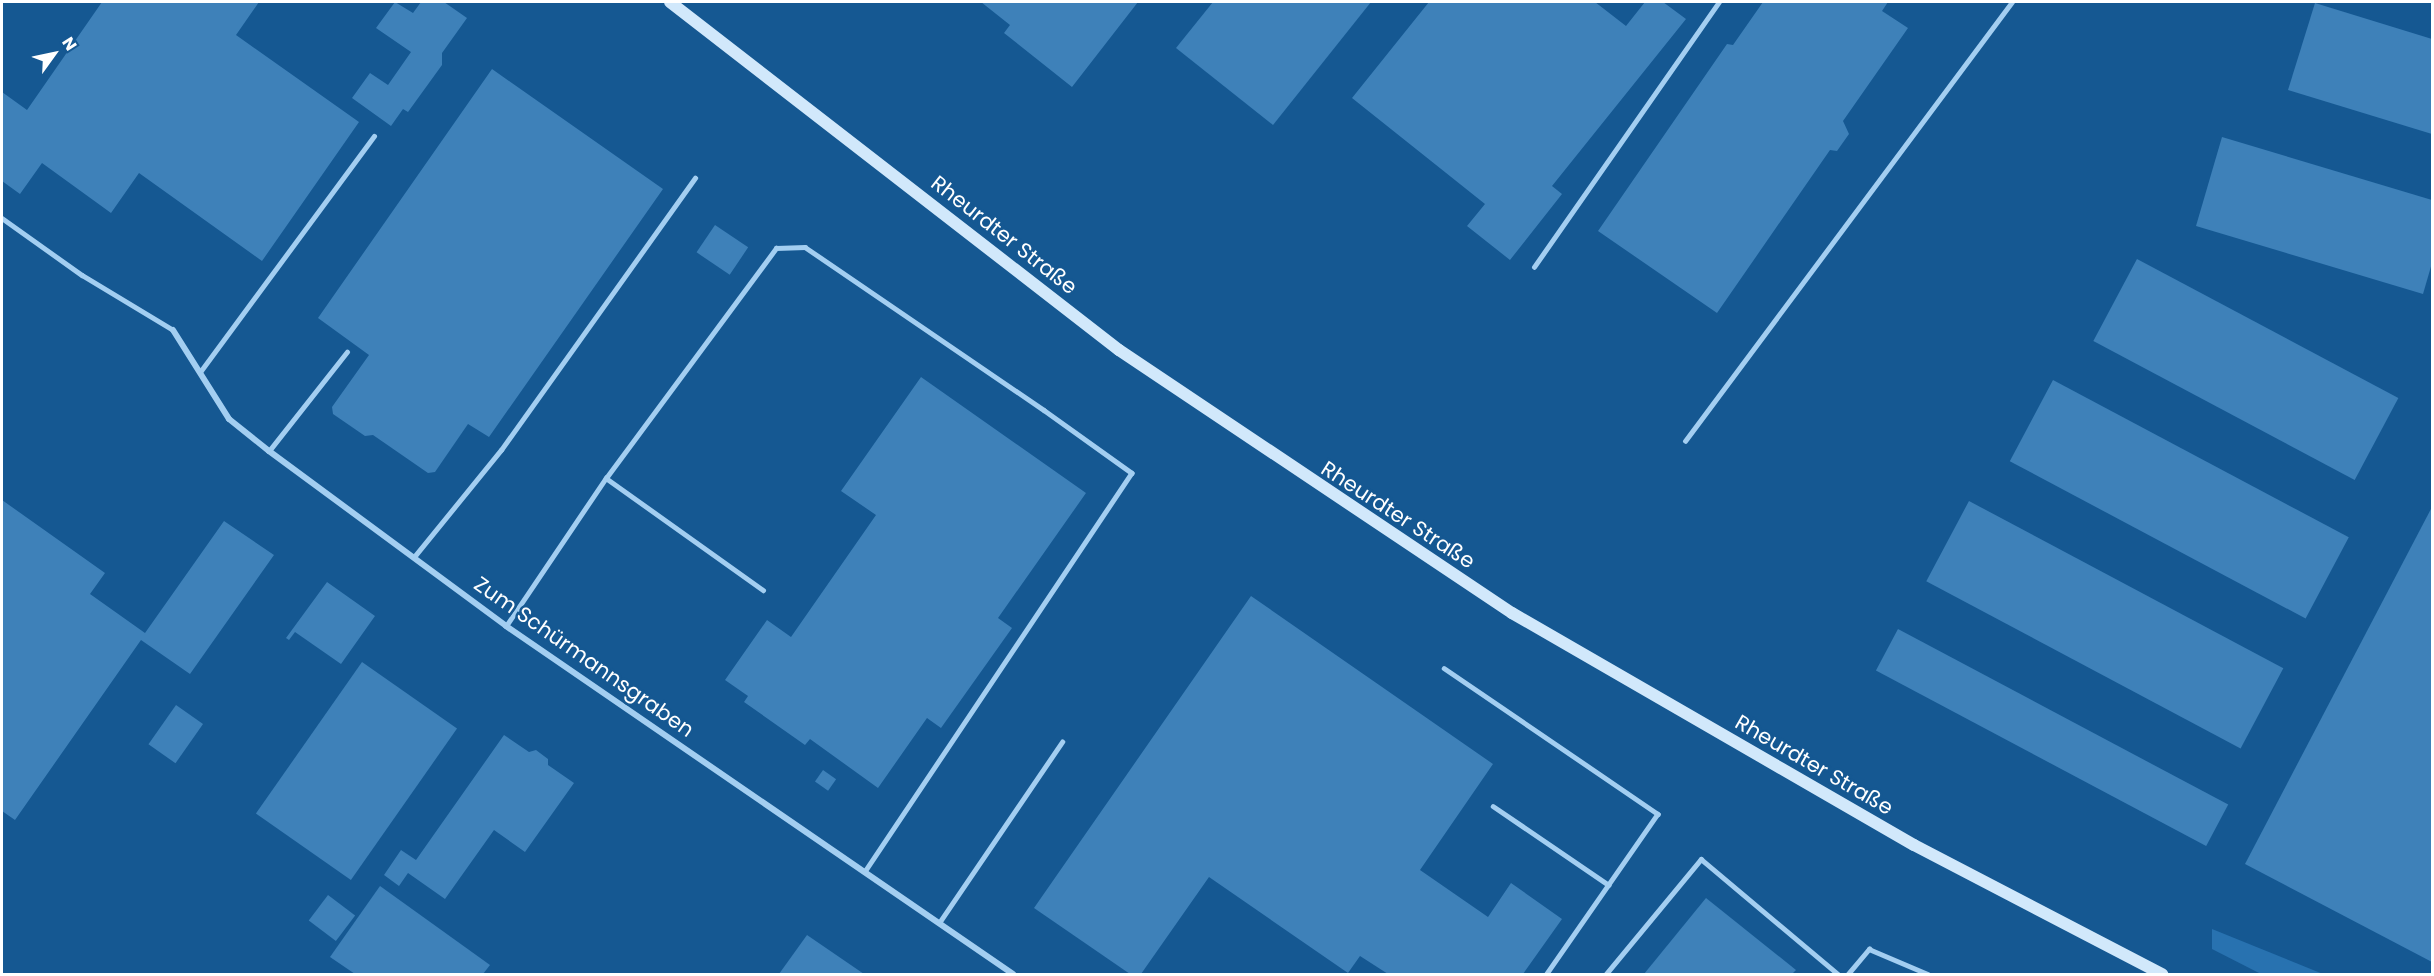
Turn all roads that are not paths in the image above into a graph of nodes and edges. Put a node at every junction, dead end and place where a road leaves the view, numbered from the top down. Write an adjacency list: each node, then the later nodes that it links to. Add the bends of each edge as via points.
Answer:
1 (670, 2): 29 (main road, Rheurdter Straße, via 1119,350 1512,614 1914,845)
2 (1719, 2): 7 (lane)
3 (2012, 2): 11 (lane)
4 (374, 136): 10 (lane)
5 (695, 178): 14 (lane, via 501,450)
6 (2, 218): 8 (lane, via 82,275)
7 (1534, 267)
8 (173, 330): 10 (street, Zum Schürmannsgraben)
9 (347, 352): 12 (lane)
10 (200, 372): 12 (street, Zum Schürmannsgraben, via 229,419)
11 (1685, 441)
12 (269, 451): 14 (street, Zum Schürmannsgraben)
13 (606, 478): 15 (lane); 16 (lane); 20 (lane, via 776,248 805,247 1132,473)
14 (414, 557): 16 (street, Zum Schürmannsgraben)
15 (763, 590)
16 (506, 626): 20 (street, Zum Schürmannsgraben)
17 (1444, 669): 21 (lane, via 1658,814)
18 (1062, 742): 22 (lane)
19 (1493, 806): 21 (lane)
20 (865, 872): 22 (street, Zum Schürmannsgraben)
21 (1609, 885): 24 (lane)
22 (939, 923): 23 (street, Zum Schürmannsgraben)
23 (1013, 975)
24 (1547, 975)
25 (1606, 975): 26 (lane, via 1701,859)
26 (1838, 975)
27 (1848, 975): 28 (lane, via 1869,949)
28 (1928, 975)
29 (2162, 975)

